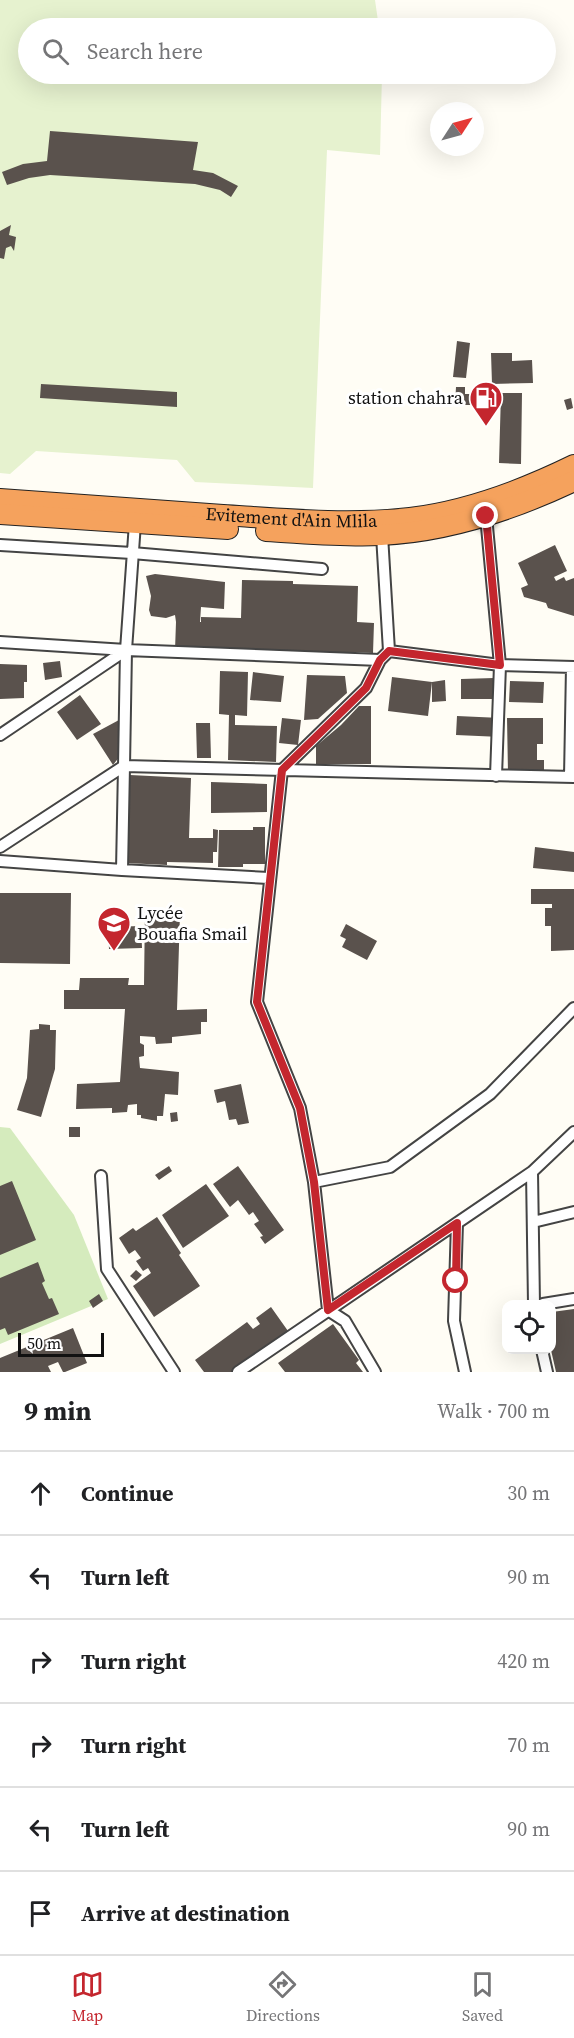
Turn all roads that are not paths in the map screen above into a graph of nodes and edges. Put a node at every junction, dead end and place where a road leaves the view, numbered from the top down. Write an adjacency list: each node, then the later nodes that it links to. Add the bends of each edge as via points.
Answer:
1 (574, 465): 3 (highway, Evitement d'Ain Mlila, via 500,497 411,518 363,521)
2 (574, 481): 5 (highway, Evitement d'Ain Mlila)
3 (0, 499)
4 (0, 514): 6 (highway, Evitement d'Ain Mlila)
5 (486, 516): 7 (highway, Evitement d'Ain Mlila, via 430,530); 15 (street)
6 (135, 523): 7 (highway, Evitement d'Ain Mlila); 9 (street)
7 (382, 535): 13 (street)
8 (0, 545): 9 (street)
9 (132, 553): 10 (street); 12 (street)
10 (322, 569)
11 (0, 642): 12 (street)
12 (126, 650): 14 (street); 17 (street); 18 (street)
13 (389, 651): 14 (street); 15 (street)
14 (380, 660): 19 (street, via 366,688)
15 (500, 665): 16 (street); 20 (street)
16 (573, 667): 21 (street)
17 (0, 735)
18 (124, 765): 19 (street); 22 (street); 24 (street)
19 (282, 770): 20 (street); 25 (street)
20 (496, 776): 21 (street)
21 (572, 777)
22 (0, 847)
23 (0, 861): 24 (street)
24 (122, 870): 25 (street)
25 (269, 878): 30 (street, via 257,1002 300,1108)
26 (574, 1008): 30 (street, via 490,1094 390,1167)
27 (574, 1132): 28 (street)
28 (532, 1172): 32 (street); 33 (street)
29 (101, 1176): 39 (street, via 107,1269)
30 (314, 1182): 37 (street)
31 (574, 1212): 32 (street)
32 (533, 1222): 35 (street)
33 (457, 1223): 37 (street); 42 (street, via 454,1321)
34 (574, 1299): 36 (street)
35 (534, 1300)
36 (556, 1302)
37 (328, 1310): 40 (street); 41 (street, via 345,1321)
38 (543, 1354): 43 (street)
39 (174, 1372)
40 (238, 1372)
41 (374, 1372)
42 (465, 1372)
43 (547, 1372)

